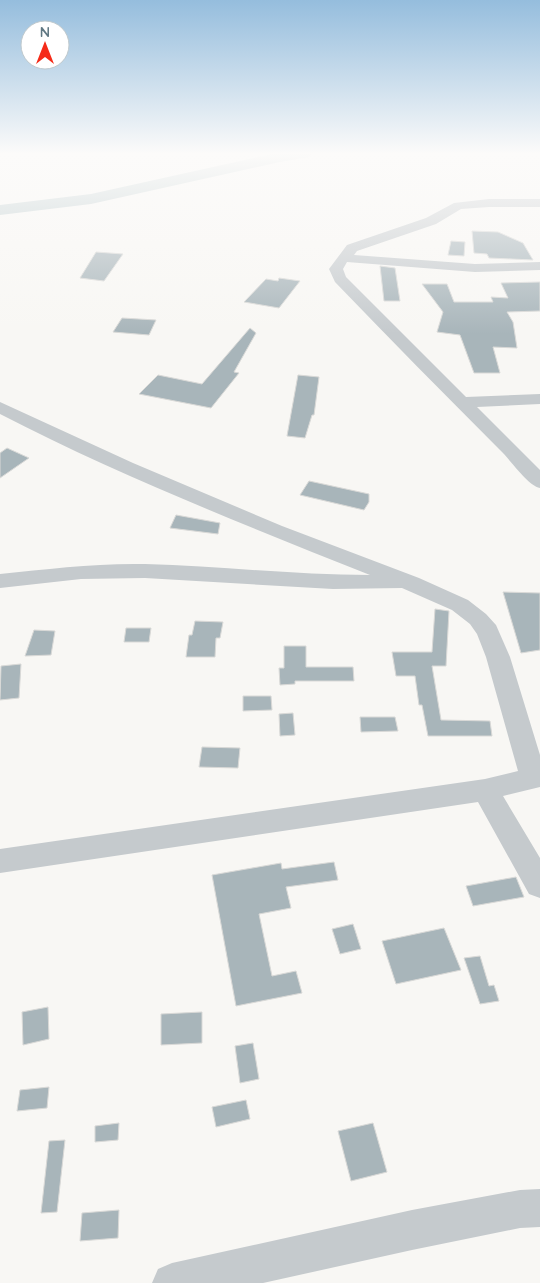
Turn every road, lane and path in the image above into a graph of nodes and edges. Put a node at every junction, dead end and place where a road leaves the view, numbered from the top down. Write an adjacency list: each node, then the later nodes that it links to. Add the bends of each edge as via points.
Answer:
1 (445, 214): 2 (street, via 431,222 352,248)
2 (343, 258): 3 (street, via 475,268); 5 (street, via 336,269 340,279)
3 (540, 266)
4 (540, 398): 5 (street)
5 (462, 402): 7 (street)
6 (0, 407): 9 (street, via 143,474 275,530)
7 (540, 482)
8 (0, 581): 9 (street, via 81,572 145,571 333,582)
9 (412, 582): 10 (street, via 460,605 488,631)
10 (537, 776): 11 (street)
11 (485, 790): 12 (street); 13 (street)
12 (0, 862)
13 (540, 885)
14 (540, 1208): 15 (street, via 412,1230)
15 (172, 1283)

